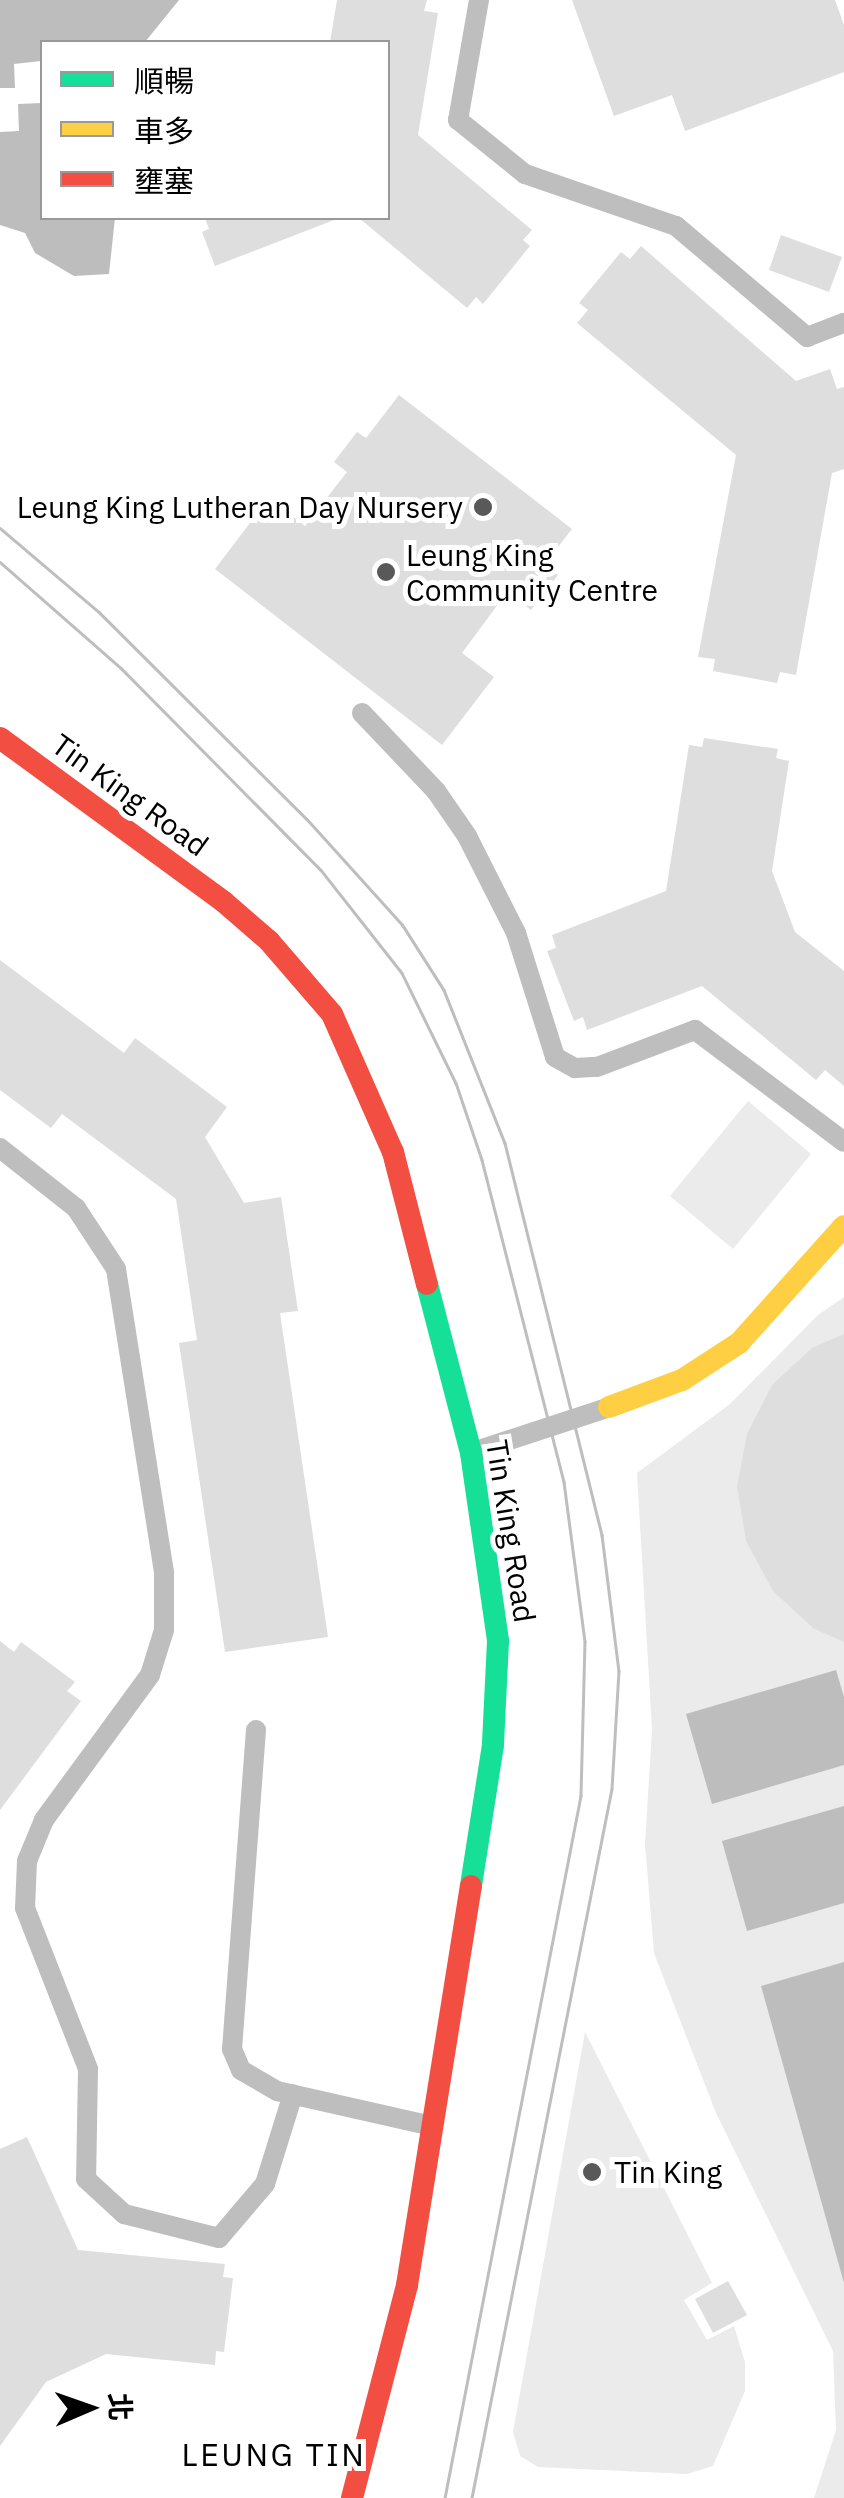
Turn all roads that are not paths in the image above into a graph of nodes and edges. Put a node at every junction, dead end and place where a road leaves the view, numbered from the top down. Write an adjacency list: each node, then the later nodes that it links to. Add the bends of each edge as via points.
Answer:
1 (479, 0): 2 (lane, via 458,120 525,174 676,226 808,337)
2 (844, 323)
3 (362, 713): 5 (lane, via 436,791 467,836 516,933 555,1058 575,1068 597,1067 695,1030)
4 (0, 738): 9 (street, Tin King Road, via 224,902 270,942 332,1014 393,1152)
5 (844, 1142)
6 (0, 1148): 11 (lane, via 76,1208 116,1270 164,1573 164,1630 150,1675 44,1820 27,1861 25,1908 88,2069 86,2179 124,2214 219,2238 265,2184)
7 (844, 1226): 8 (street, via 739,1343 682,1380)
8 (609, 1407): 9 (lane)
9 (470, 1453): 12 (street, Tin King Road, via 492,1580 497,1697)
10 (256, 1730): 11 (lane, via 232,2049 257,2084)
11 (294, 2094): 12 (lane)
12 (434, 2126): 13 (street, Tin King Road, via 390,2369)
13 (352, 2498)

